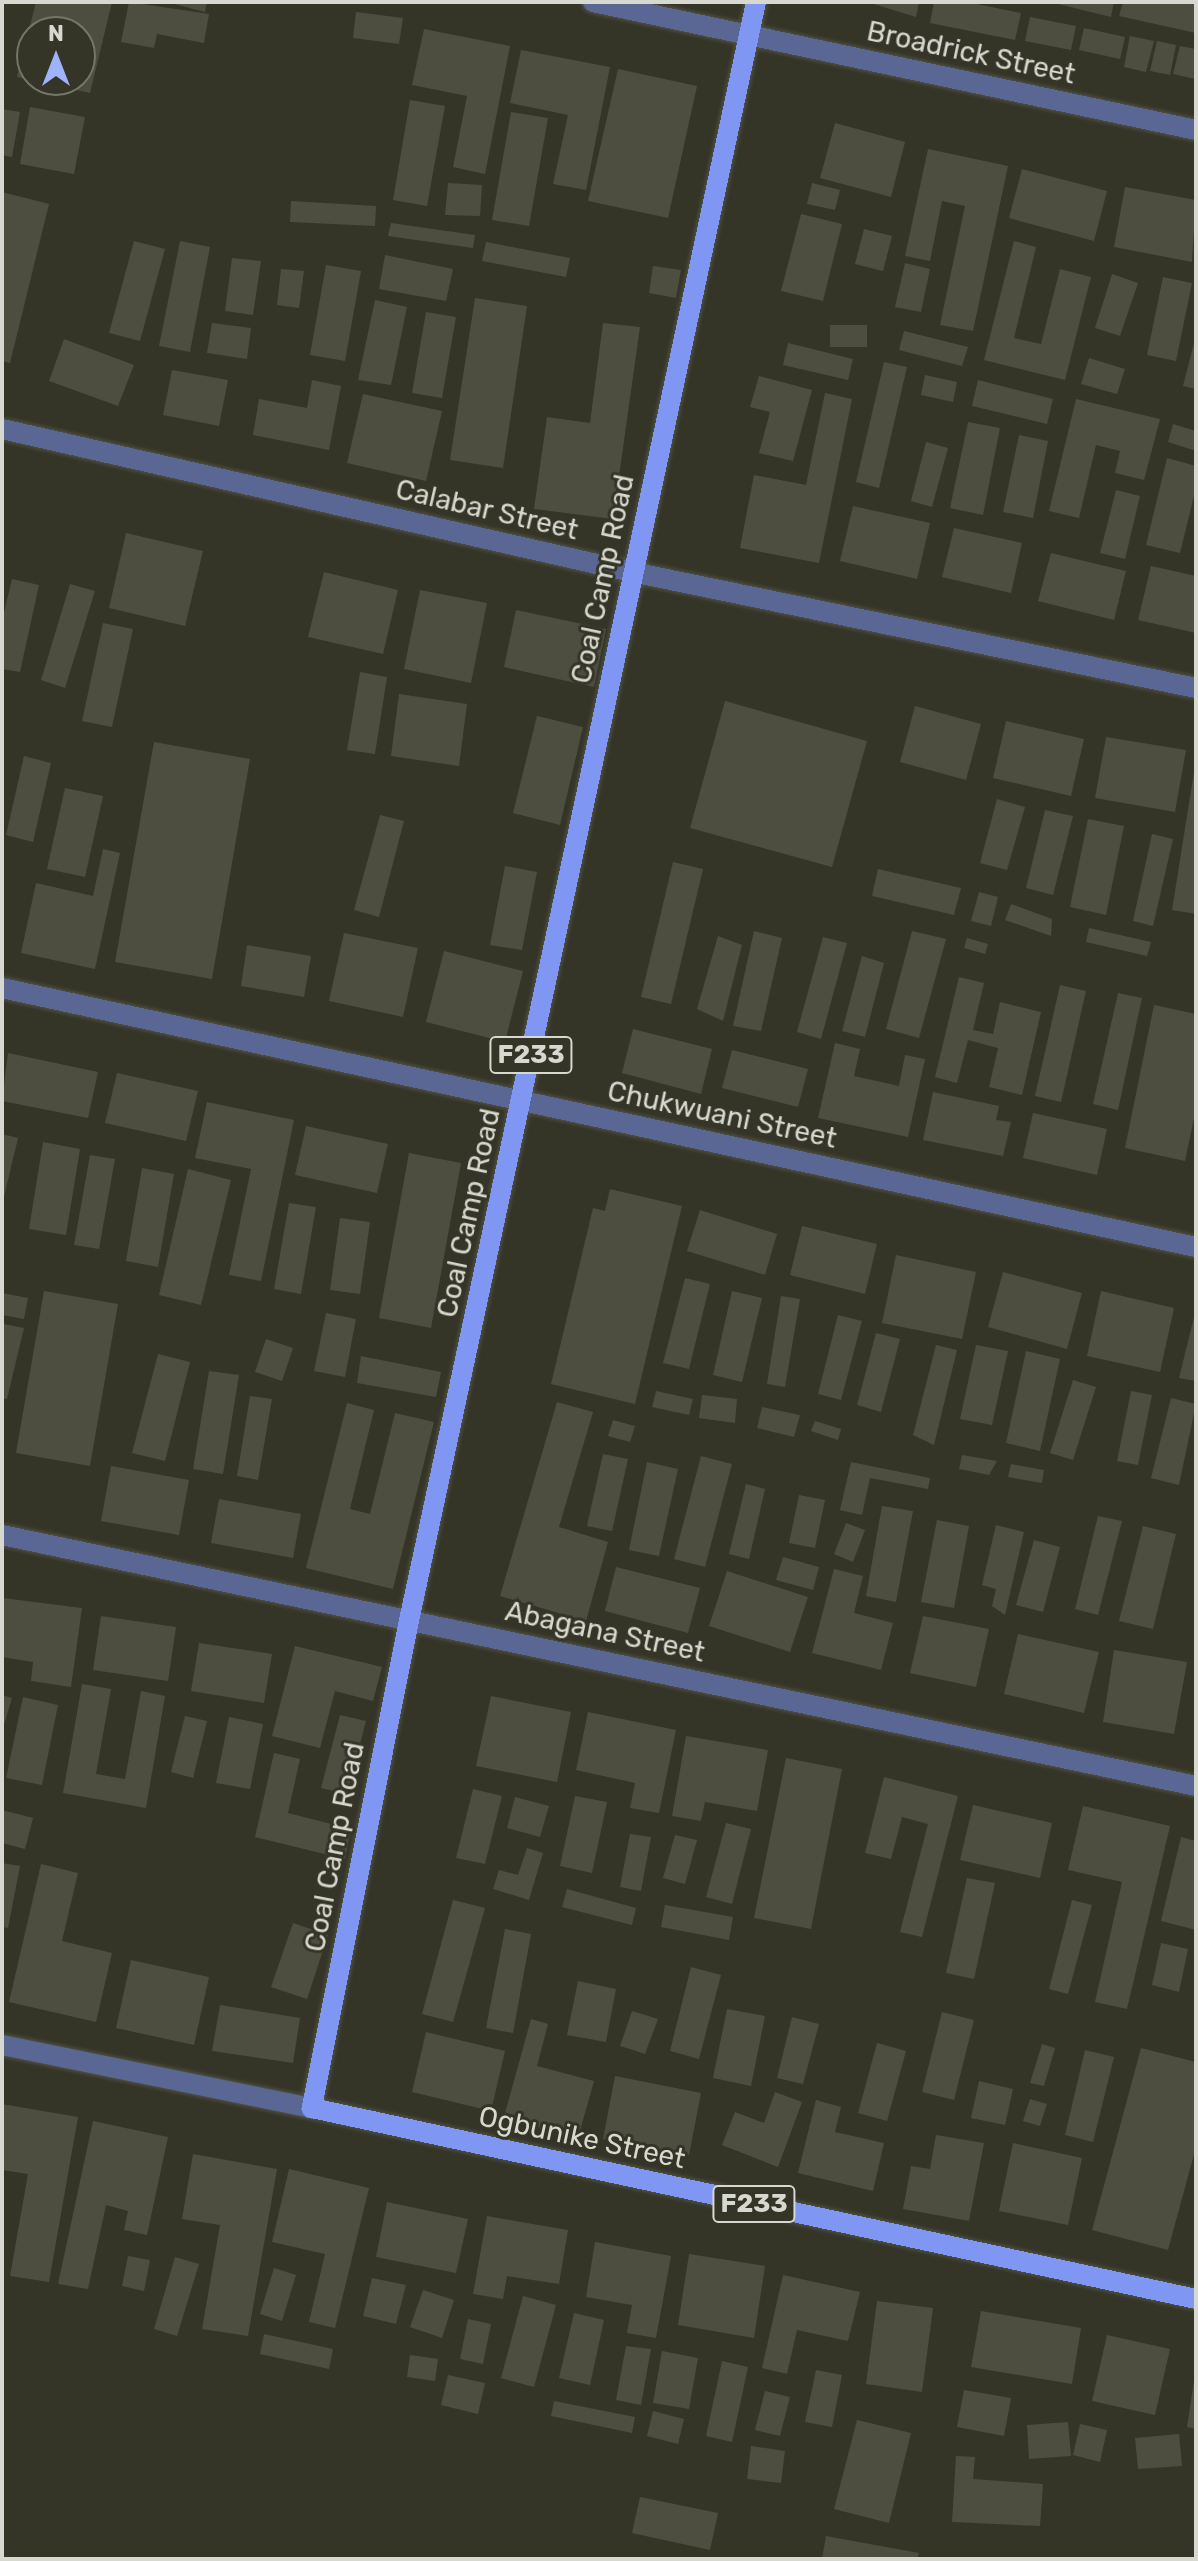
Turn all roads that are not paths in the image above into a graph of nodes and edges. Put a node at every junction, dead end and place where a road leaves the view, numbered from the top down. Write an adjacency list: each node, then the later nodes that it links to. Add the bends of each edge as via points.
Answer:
1 (593, 2): 3 (street, Broadrick Street)
2 (756, 2): 3 (main road, Coal Camp Road / F233)
3 (750, 34): 4 (street, Broadrick Street); 6 (main road, Coal Camp Road / F233)
4 (1196, 130)
5 (2, 429): 6 (street, Calabar Street)
6 (632, 572): 7 (street, Calabar Street); 9 (main road, Coal Camp Road / F233)
7 (1196, 688)
8 (2, 988): 9 (street, Chukwuani Street)
9 (522, 1099): 10 (street, Chukwuani Street); 12 (main road, Coal Camp Road / F233)
10 (1196, 1247)
11 (2, 1535): 12 (street, Abagana Street)
12 (409, 1621): 13 (street, Abagana Street); 15 (main road, Coal Camp Road / F233)
13 (1196, 1786)
14 (2, 2045): 15 (street, Ogbunike Street)
15 (312, 2108): 16 (main road, Ogbunike Street / F233)
16 (1196, 2299)

